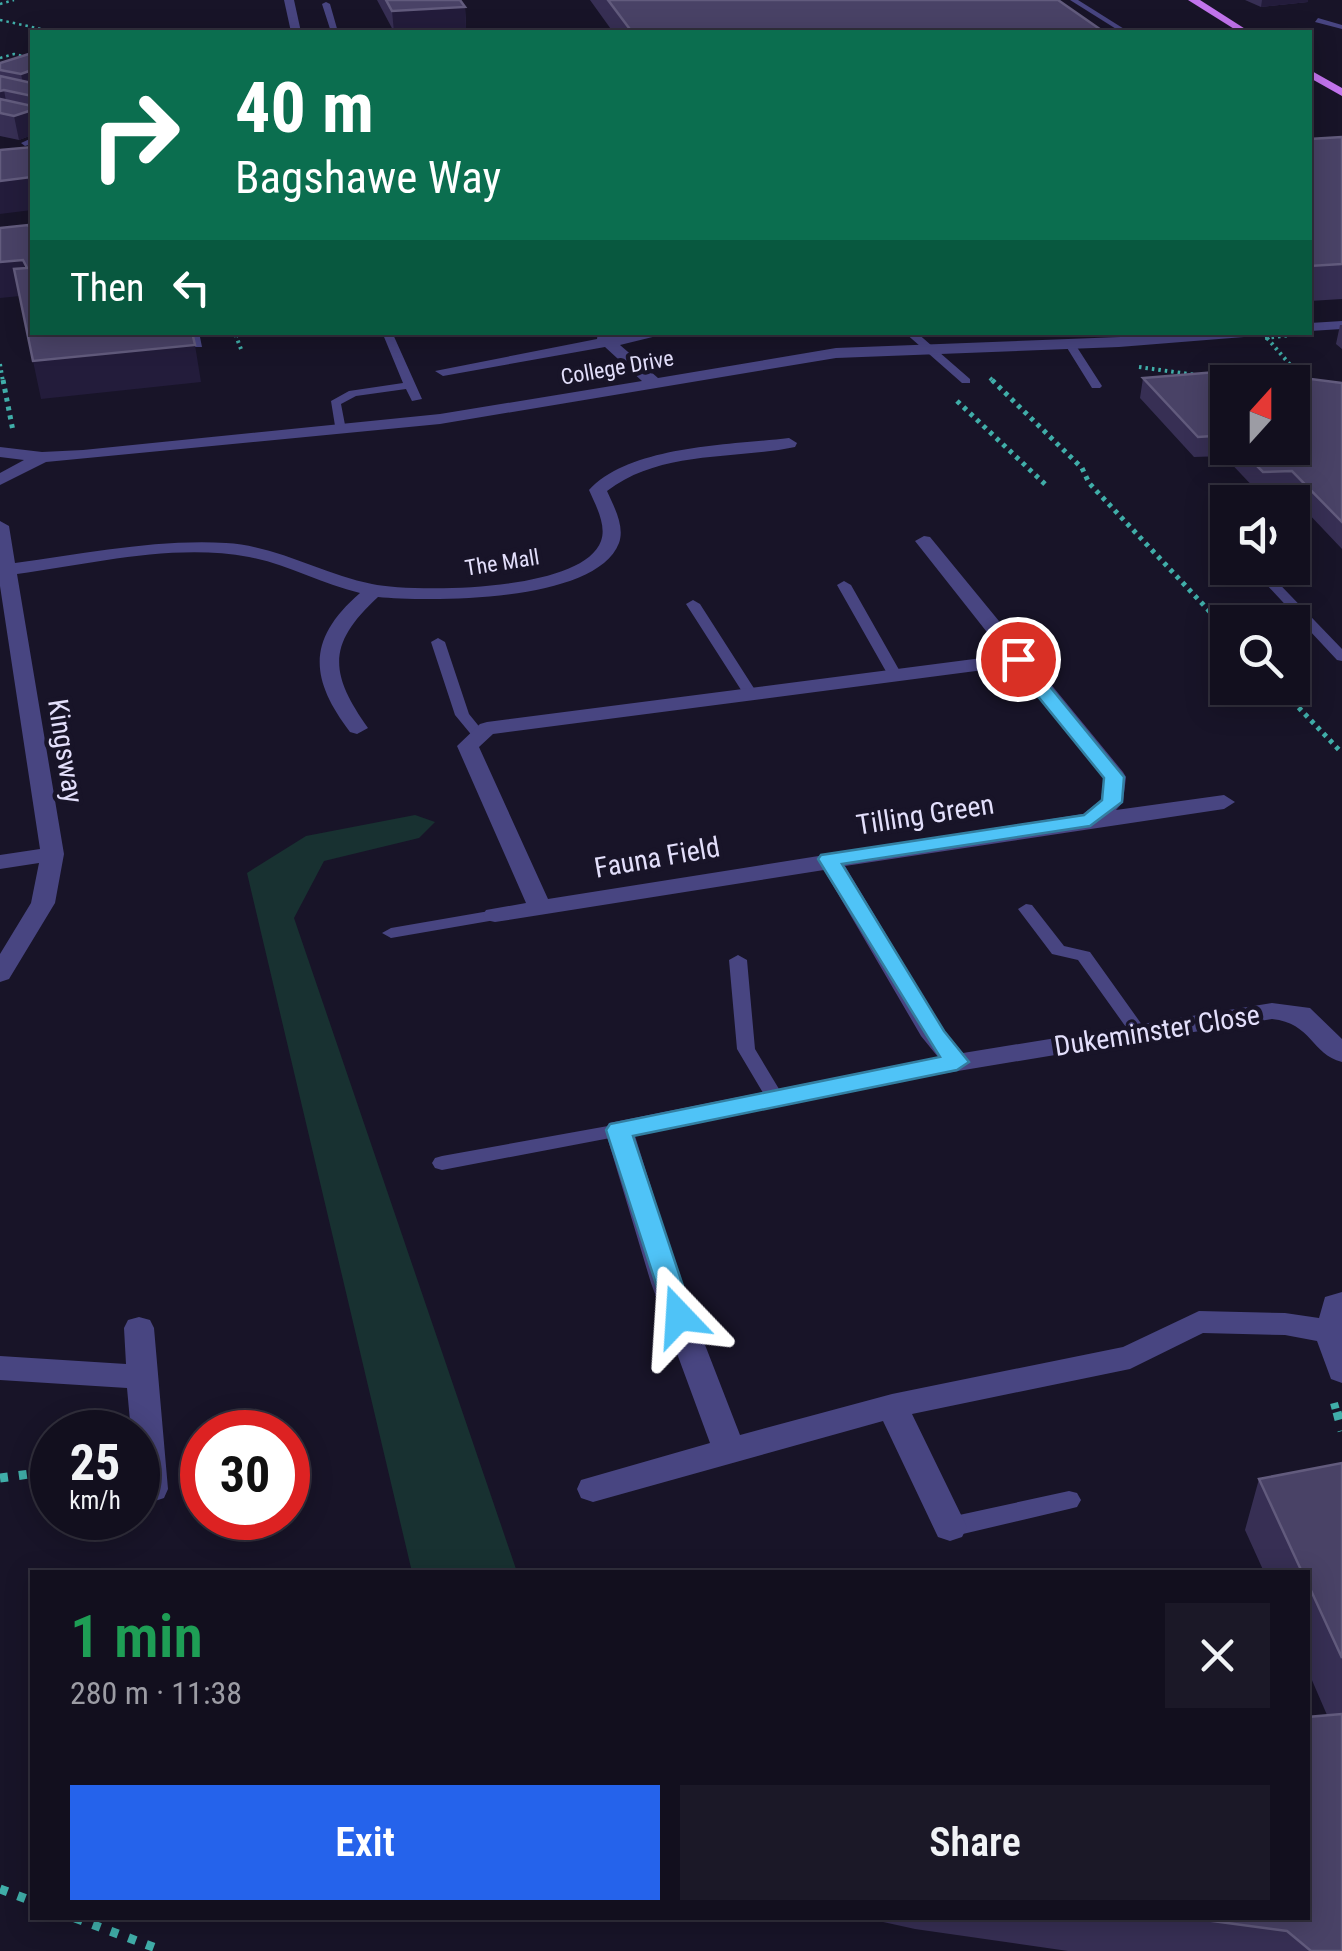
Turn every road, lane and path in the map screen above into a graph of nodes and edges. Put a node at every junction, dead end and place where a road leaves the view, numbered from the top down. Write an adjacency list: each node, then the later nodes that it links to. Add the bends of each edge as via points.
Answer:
1 (14, 0): 5 (path)
2 (289, 0): 11 (street)
3 (1073, 0): 13 (lane)
4 (1194, 0): 14 (main road)
5 (3, 2)
6 (326, 4): 12 (lane)
7 (0, 20): 10 (path)
8 (1318, 20): 9 (lane)
9 (1342, 27)
10 (46, 30)
11 (296, 30)
12 (333, 30)
13 (1122, 30)
14 (1243, 30)
15 (0, 58): 16 (path)
16 (30, 58)
17 (1312, 74): 18 (main road)
18 (1342, 93)
19 (1342, 325): 20 (street)
20 (1312, 327)
21 (195, 335): 30 (lane)
22 (238, 335): 32 (path)
23 (388, 335): 40 (lane)
24 (628, 335): 27 (street)
25 (914, 335): 31 (lane)
26 (1200, 335): 29 (street, College Drive)
27 (603, 337): 36 (street); 39 (street)
28 (1267, 338): 33 (path)
29 (1069, 344): 31 (street, College Drive); 41 (lane)
30 (198, 345)
31 (930, 346): 38 (lane); 39 (street, College Drive, via 836,353)
32 (241, 349)
33 (1290, 365)
34 (976, 366): 57 (path, via 1082,468 1088,484)
35 (1136, 367): 37 (path)
36 (443, 371)
37 (1210, 377)
38 (966, 382)
39 (654, 383): 44 (street, College Drive)
40 (410, 386): 43 (lane); 44 (lane, via 353,393 335,404)
41 (1096, 386)
42 (950, 394): 49 (path)
43 (416, 399)
44 (340, 430): 47 (street, College Drive)
45 (789, 444): 55 (street, The Mall, via 634,466 610,478 598,490 610,519 610,544 597,561 562,578 434,597)
46 (0, 452): 47 (street, College Drive)
47 (42, 457): 48 (street)
48 (0, 480)
49 (1047, 486)
50 (0, 526): 52 (street, Kingsway)
51 (924, 541): 60 (street)
52 (6, 570): 55 (street, The Mall, via 233,548); 69 (street, Kingsway)
53 (844, 584): 61 (lane)
54 (1273, 585): 59 (lane)
55 (373, 591): 64 (street, via 335,630 330,665 338,704)
56 (693, 604): 62 (lane)
57 (1210, 612)
58 (438, 642): 65 (lane, via 462,715)
59 (1342, 657)
60 (1018, 659): 61 (street); 68 (street, via 1114,777 1112,802)
61 (895, 675): 62 (street)
62 (750, 693): 65 (street, via 487,728)
63 (1296, 705): 66 (path)
64 (357, 728)
65 (479, 735): 72 (street, via 468,746)
66 (1342, 753)
67 (1224, 802): 68 (street, Tilling Green)
68 (1090, 820): 70 (street, Tilling Green)
69 (52, 854): 71 (street); 77 (street, Kingsway, via 42,903)
70 (828, 859): 72 (street, Fauna Field); 80 (street, Tilling Green, via 934,1036)
71 (0, 862)
72 (540, 908): 74 (street, Fauna Field)
73 (1026, 909): 78 (lane, via 1058,950 1084,956)
74 (495, 915): 75 (lane)
75 (391, 933)
76 (738, 960): 81 (lane, via 746,1049)
77 (0, 974)
78 (1139, 1033): 79 (street, Dukeminster Close, via 1272,1011 1302,1014); 80 (street, Dukeminster Close)
79 (1342, 1054)
80 (957, 1062): 81 (street, Dukeminster Close)
81 (776, 1099): 82 (street, Dukeminster Close)
82 (619, 1130): 83 (lane); 93 (street, via 666,1283)
83 (442, 1163)
84 (1336, 1317): 87 (street, via 1331,1350); 90 (street, via 1285,1324 1199,1322 1130,1357)
85 (138, 1328): 88 (street)
86 (0, 1368): 88 (street)
87 (1342, 1371)
88 (142, 1377): 91 (street)
89 (1334, 1403): 92 (path)
90 (892, 1406): 93 (street); 98 (street)
91 (145, 1410)
92 (1342, 1431)
93 (729, 1450): 96 (street)
94 (30, 1474): 95 (path)
95 (0, 1478)
96 (593, 1490)
97 (1070, 1500): 98 (lane)
98 (950, 1527)
99 (0, 1889): 100 (path)
100 (30, 1900)
101 (81, 1920): 102 (path)
102 (164, 1951)

